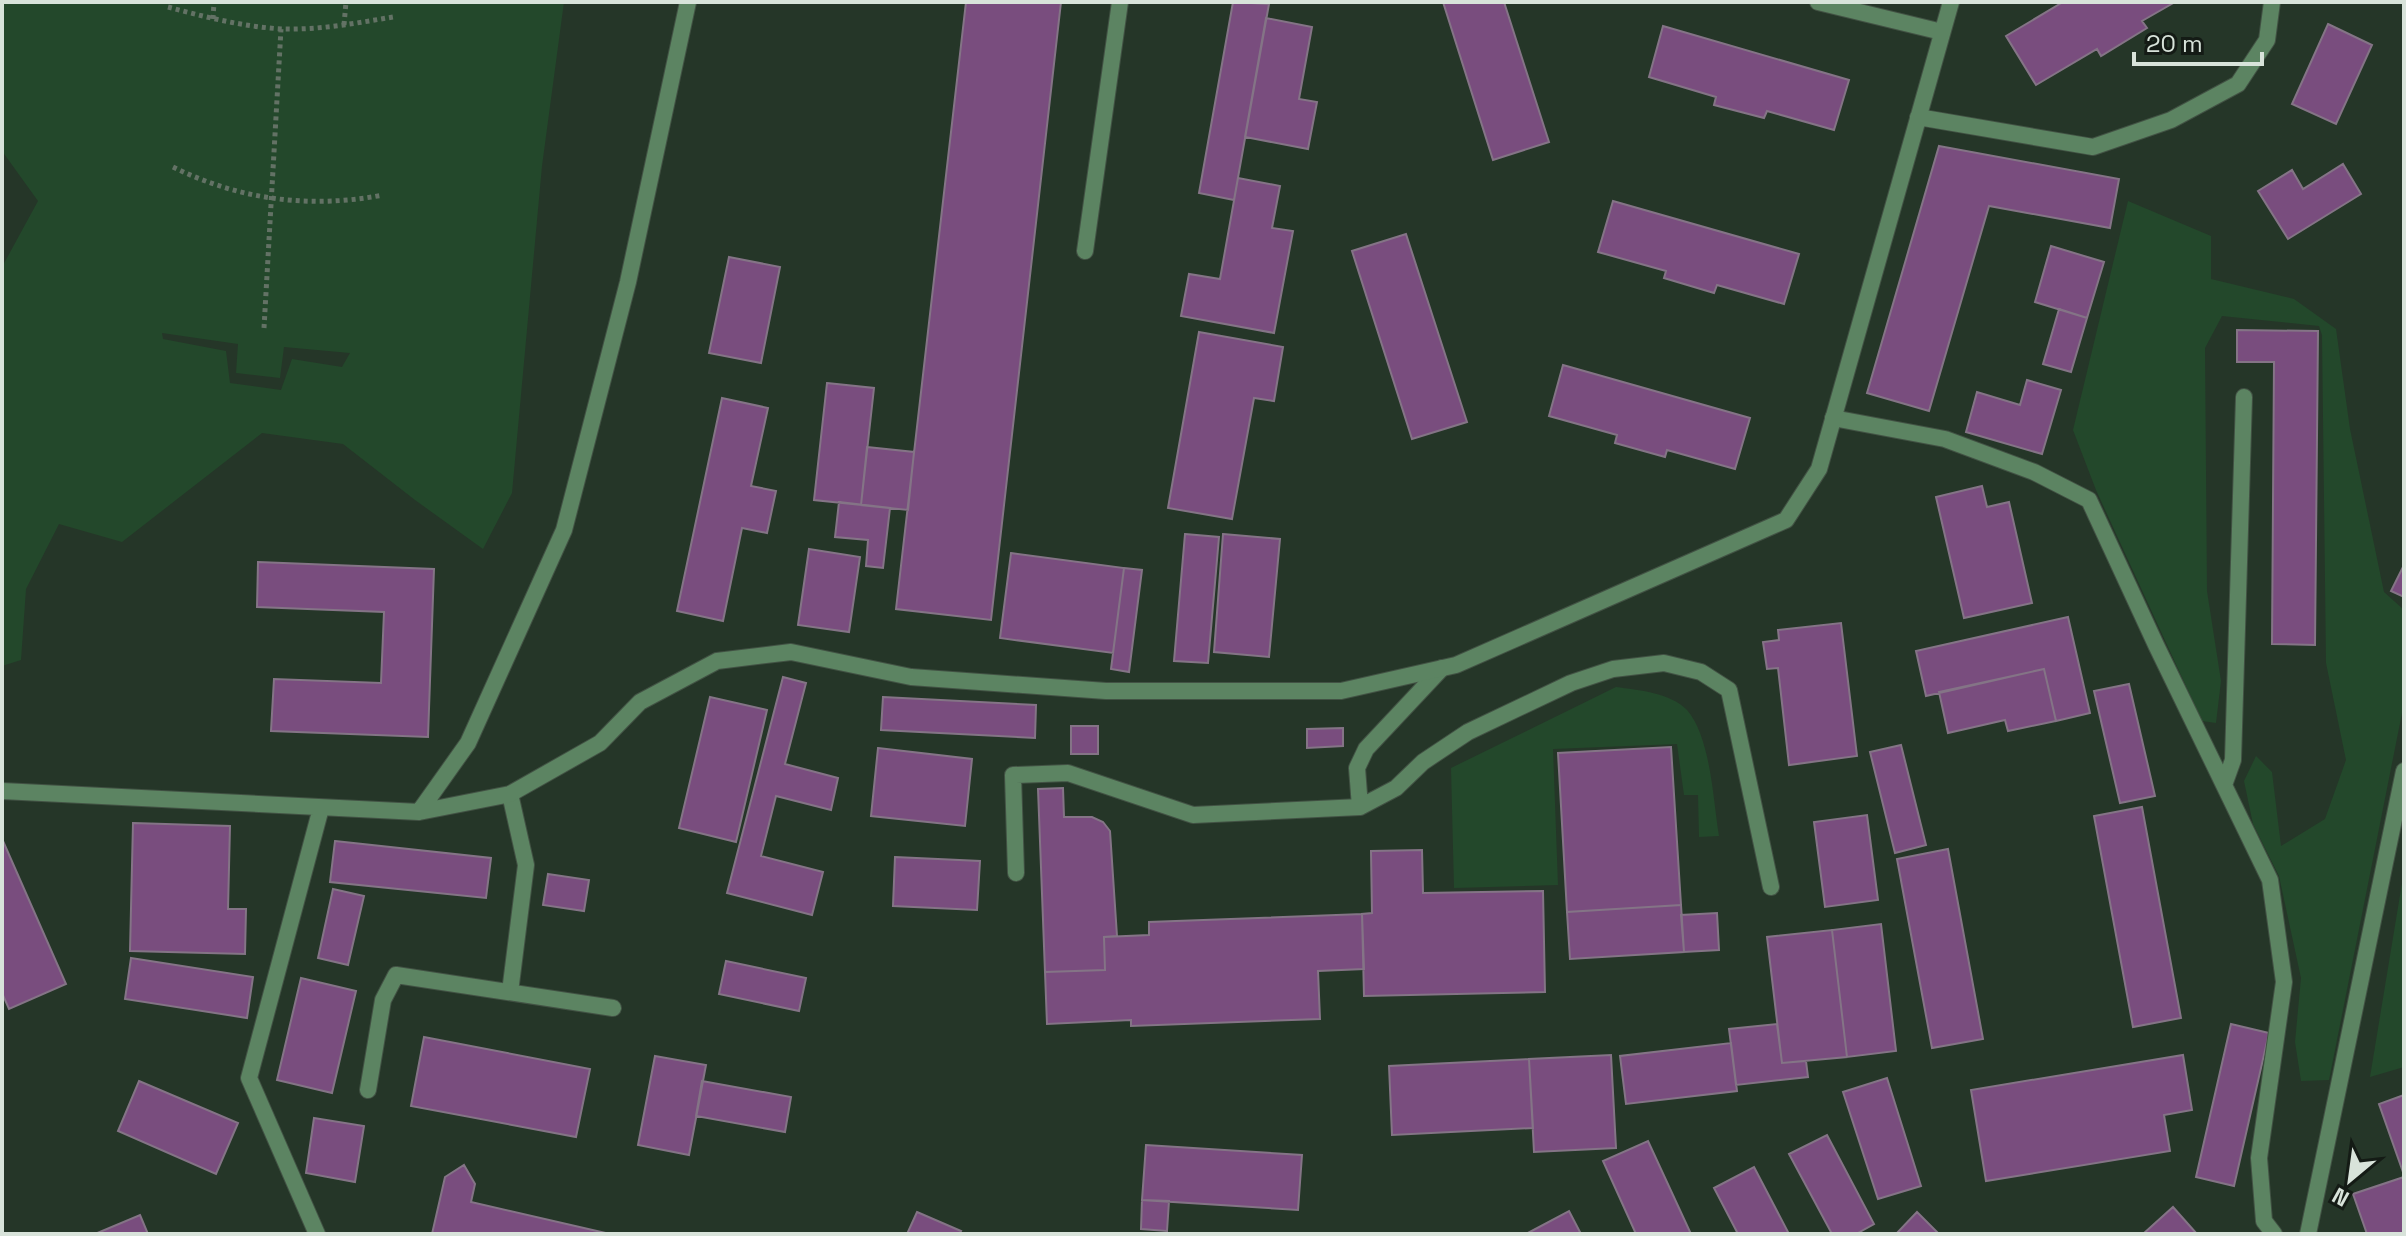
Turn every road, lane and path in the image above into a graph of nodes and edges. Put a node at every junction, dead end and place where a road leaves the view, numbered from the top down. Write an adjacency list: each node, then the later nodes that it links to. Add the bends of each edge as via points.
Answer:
1 (214, 2): 10 (path)
2 (346, 2): 11 (path)
3 (688, 2): 29 (street, via 628,282 564,530 468,743)
4 (1120, 2): 18 (street)
5 (1818, 2): 13 (street)
6 (1951, 2): 13 (street)
7 (2272, 2): 14 (street, via 2267,40 2238,84 2171,120 2093,147)
8 (168, 7): 10 (path)
9 (393, 17): 11 (path)
10 (213, 19): 12 (path)
11 (344, 25): 12 (path)
12 (281, 29): 17 (path)
13 (1942, 32): 14 (street)
14 (1918, 117): 21 (street)
15 (173, 167): 17 (path, via 220,187)
16 (383, 195): 17 (path, via 348,201)
17 (273, 200): 19 (path)
18 (1085, 251)
19 (264, 328)
20 (2244, 397): 24 (street, via 2233,760)
21 (1833, 418): 22 (street, via 1819,469 1786,520); 24 (street, via 1945,439 2034,472 2089,500)
22 (1442, 668): 26 (street, via 1341,691 1106,691 911,677 791,652 717,661 640,702 600,743); 27 (street, via 1366,749 1357,768)
23 (2404, 771): 37 (street)
24 (2224, 785): 36 (street, via 2270,880 2284,982 2259,1158 2264,1221)
25 (2, 791): 28 (street)
26 (510, 794): 29 (street); 32 (street, via 526,865)
27 (1360, 807): 30 (street, via 1193,815 1068,773 1013,775); 31 (street, via 1396,788 1468,732 1571,683 1613,669 1664,663 1701,672 1729,690)
28 (321, 808): 29 (street); 35 (street, via 249,1078)
29 (419, 812)
30 (1016, 873)
31 (1771, 887)
32 (510, 992): 33 (street); 34 (street, via 396,975 383,1000)
33 (613, 1008)
34 (368, 1090)
35 (317, 1234)
36 (2274, 1234)
37 (2308, 1234)

